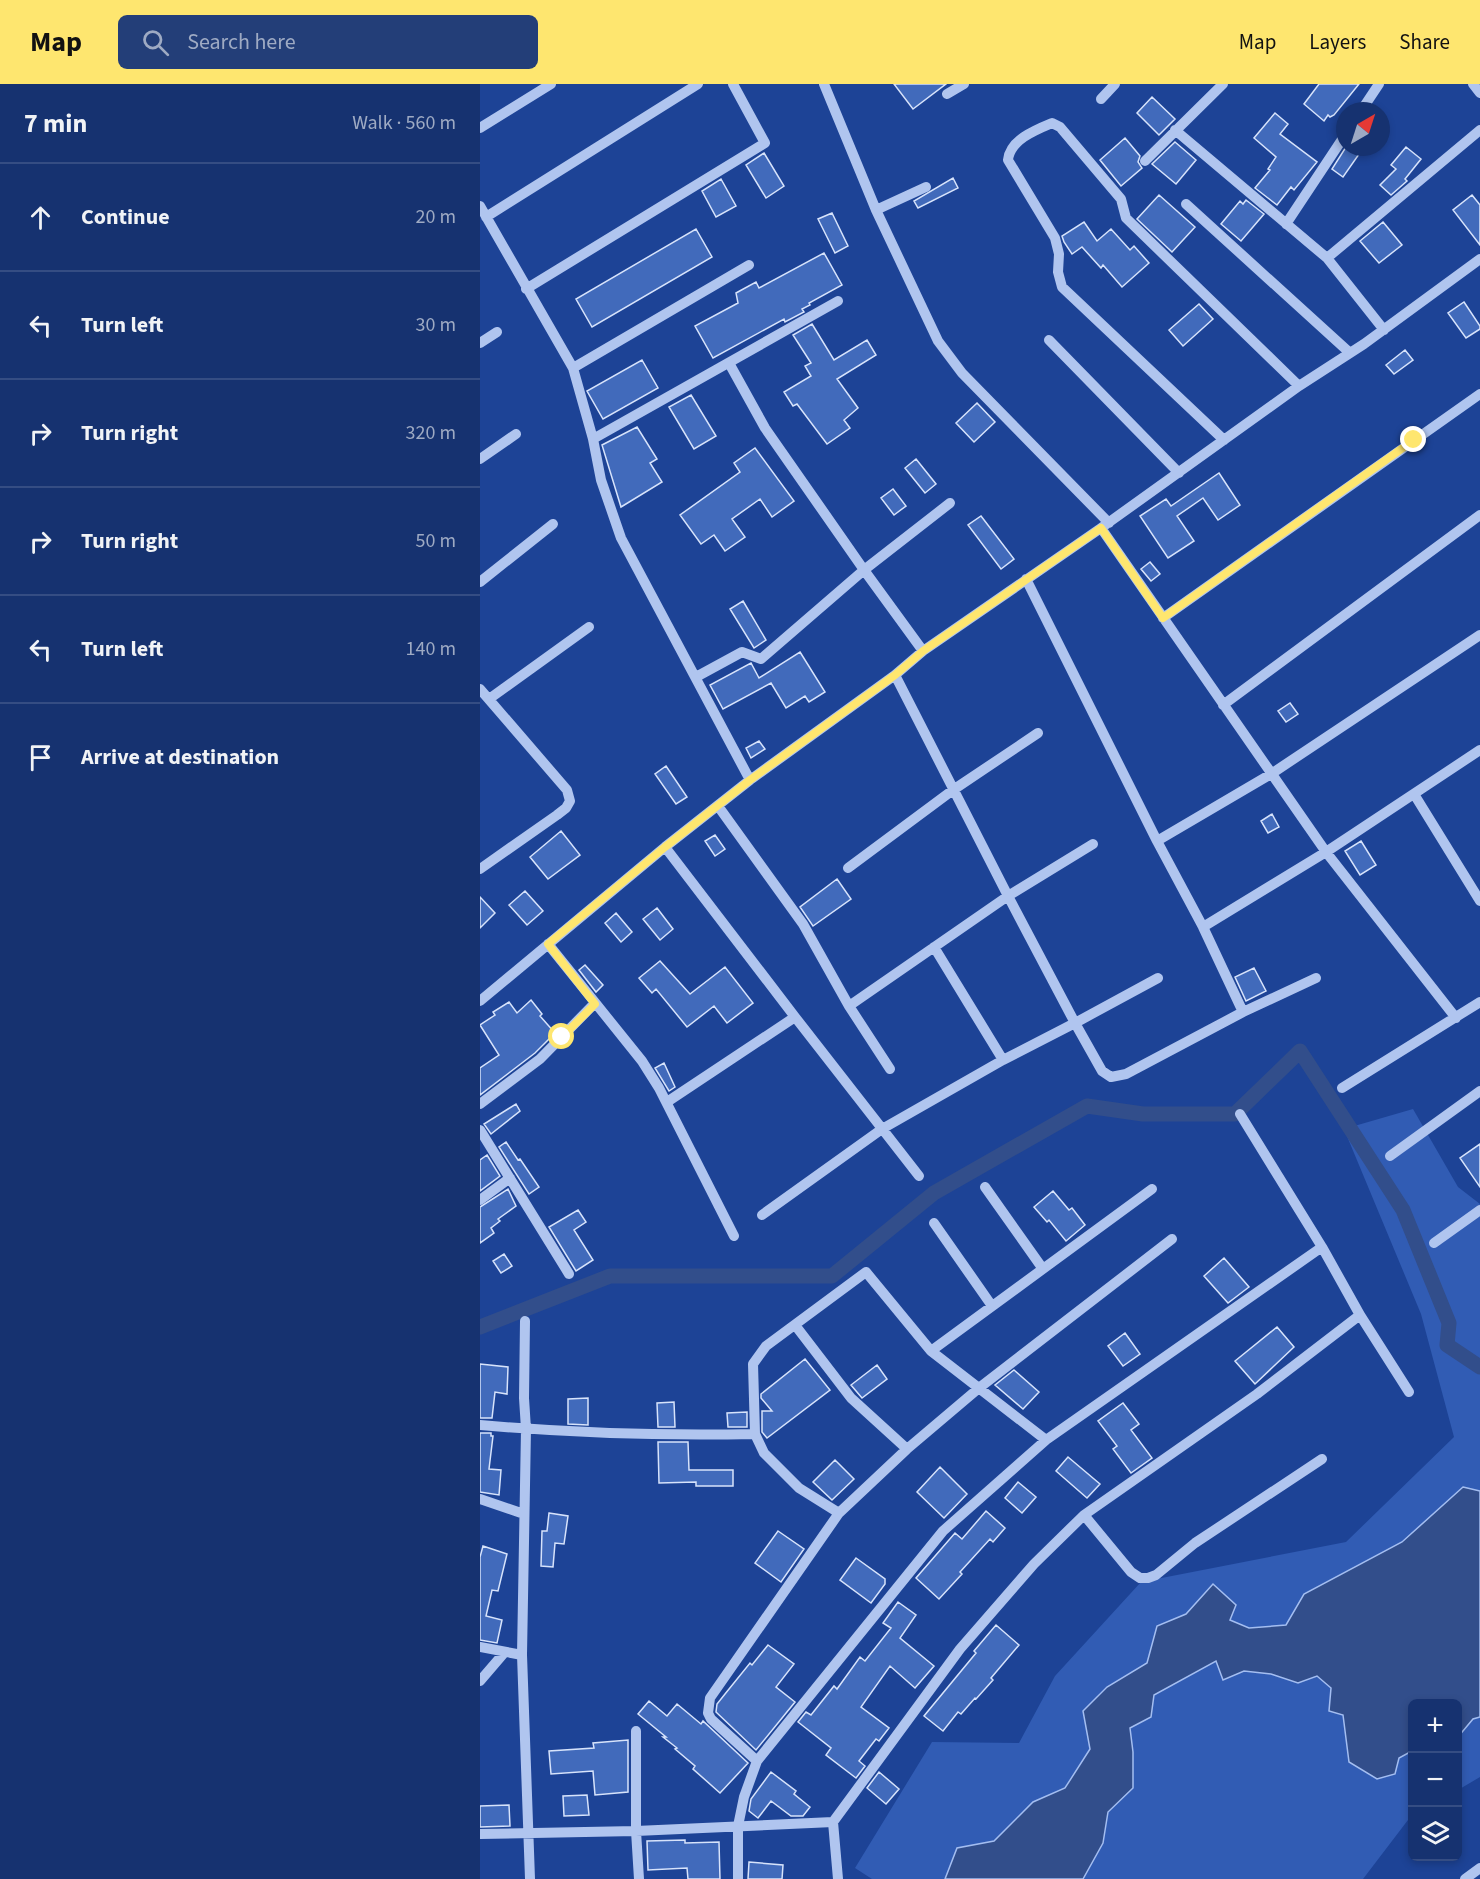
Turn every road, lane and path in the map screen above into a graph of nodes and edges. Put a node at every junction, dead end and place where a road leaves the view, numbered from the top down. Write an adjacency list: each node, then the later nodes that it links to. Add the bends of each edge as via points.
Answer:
1 (551, 84): 14 (street)
2 (698, 84): 23 (street)
3 (733, 84): 28 (street, via 765,143)
4 (824, 84): 22 (street)
5 (964, 84): 11 (street)
6 (1115, 84): 12 (street)
7 (1223, 84): 15 (street)
8 (1379, 84): 13 (street)
9 (1473, 84): 10 (street)
10 (1480, 93)
11 (947, 94)
12 (1101, 99)
13 (1367, 102)
14 (480, 128)
15 (1175, 130): 18 (street); 24 (street)
16 (1480, 130): 25 (street)
17 (1336, 149): 24 (street)
18 (1145, 161)
19 (926, 188): 22 (street)
20 (1186, 204): 34 (street)
21 (480, 206): 23 (street)
22 (876, 210): 47 (street, via 938,341 962,373)
23 (486, 217): 28 (street)
24 (1286, 224): 25 (street)
25 (1327, 258): 30 (street)
26 (1480, 259): 30 (street)
27 (749, 265): 36 (street)
28 (526, 289): 36 (street)
29 (838, 301): 35 (street)
30 (1384, 330): 34 (street)
31 (497, 332): 33 (street)
32 (1049, 340): 43 (street)
33 (480, 343)
34 (1350, 353): 37 (street)
35 (729, 363): 40 (street); 48 (street, via 765,428)
36 (573, 368): 40 (street)
37 (1299, 386): 41 (street); 41 (street, via 1126,218 1121,199 1060,127 1052,123 1014,144 1008,160 1055,238 1062,287)
38 (1480, 394): 51 (street)
39 (516, 434): 42 (street)
40 (593, 439): 56 (street, via 601,480 621,538)
41 (1224, 440): 43 (street)
42 (480, 459)
43 (1179, 473): 47 (street)
44 (950, 503): 48 (street)
45 (1480, 515): 59 (street)
46 (553, 524): 50 (street)
47 (1105, 525): 49 (street); 51 (street)
48 (864, 570): 54 (street); 56 (street, via 761,659 742,652)
49 (1026, 579): 54 (street); 67 (street)
50 (480, 582)
51 (1163, 618): 59 (street)
52 (589, 627): 58 (street)
53 (1480, 635): 62 (street)
54 (923, 651): 55 (street)
55 (895, 675): 63 (street); 64 (street)
56 (696, 677): 63 (street)
57 (480, 689): 58 (street)
58 (489, 699): 72 (street, via 567,790 570,801 557,815)
59 (1223, 705): 62 (street)
60 (1038, 733): 64 (street)
61 (1480, 750): 65 (street)
62 (1271, 774): 67 (street); 70 (street)
63 (750, 780): 66 (street)
64 (953, 790): 71 (street); 73 (street)
65 (1414, 794): 70 (street); 74 (street)
66 (718, 806): 69 (street); 83 (street, via 803,924)
67 (1157, 841): 75 (street)
68 (1093, 844): 73 (street)
69 (665, 847): 76 (street); 85 (street)
70 (1326, 852): 75 (street); 86 (street)
71 (848, 868)
72 (480, 869)
73 (1008, 896): 77 (street); 87 (street)
74 (1480, 902)
75 (1203, 927): 84 (street)
76 (548, 944): 80 (street); 82 (street)
77 (934, 947): 83 (street); 88 (street)
78 (1158, 978): 87 (street)
79 (1316, 978): 84 (street)
80 (480, 1001)
81 (1480, 1002): 86 (street)
82 (595, 1004): 92 (street, via 642,1061); 93 (street, via 540,1059)
83 (849, 1006): 89 (street)
84 (1244, 1012): 87 (street, via 1118,1077 1102,1071)
85 (795, 1017): 92 (street); 95 (street)
86 (1456, 1018): 90 (street)
87 (1075, 1023): 88 (street)
88 (1003, 1060): 95 (street)
89 (890, 1069)
90 (1342, 1088)
91 (1480, 1091): 97 (street)
92 (667, 1102): 106 (street)
93 (480, 1104)
94 (1240, 1114): 109 (street)
95 (882, 1129): 98 (street); 104 (street)
96 (480, 1130): 99 (street)
97 (1390, 1156)
98 (919, 1176)
99 (510, 1178): 102 (street); 111 (street)
100 (985, 1187): 110 (street)
101 (1152, 1189): 110 (street)
102 (480, 1200)
103 (1480, 1210): 108 (street)
104 (762, 1215)
105 (934, 1223): 112 (street)
106 (734, 1236)
107 (1172, 1239): 117 (street)
108 (1434, 1243)
109 (1322, 1247): 113 (street); 122 (street)
110 (1043, 1269): 112 (street)
111 (569, 1274)
112 (992, 1306): 116 (street)
113 (1360, 1315): 118 (street); 128 (street, via 1257,1394)
114 (525, 1321): 120 (street)
115 (795, 1325): 116 (street, via 866,1272); 121 (street, via 766,1346 753,1364); 123 (street, via 851,1398)
116 (931, 1351): 117 (street)
117 (980, 1388): 122 (street); 123 (street)
118 (1409, 1392)
119 (480, 1425): 120 (street)
120 (526, 1429): 121 (street); 127 (street)
121 (755, 1434): 126 (street, via 764,1453 799,1488)
122 (1046, 1440): 134 (street, via 938,1537)
123 (907, 1449): 126 (street)
124 (1322, 1458): 128 (street, via 1148,1578 1131,1572)
125 (480, 1499): 127 (street)
126 (839, 1513): 134 (street, via 710,1698 711,1719)
127 (524, 1514): 131 (street)
128 (1084, 1515): 135 (street, via 1034,1564 960,1649)
129 (480, 1647): 130 (street)
130 (504, 1653): 131 (street); 132 (street)
131 (522, 1655): 139 (street)
132 (480, 1681)
133 (636, 1731): 137 (street)
134 (757, 1761): 136 (street)
135 (833, 1822): 136 (street); 144 (street)
136 (738, 1826): 137 (street); 143 (street)
137 (636, 1831): 139 (street); 142 (street)
138 (480, 1834): 139 (street)
139 (528, 1834): 141 (street)
140 (1480, 1868): 145 (street)
141 (530, 1879)
142 (639, 1879)
143 (738, 1879)
144 (838, 1879)
145 (1465, 1879)

